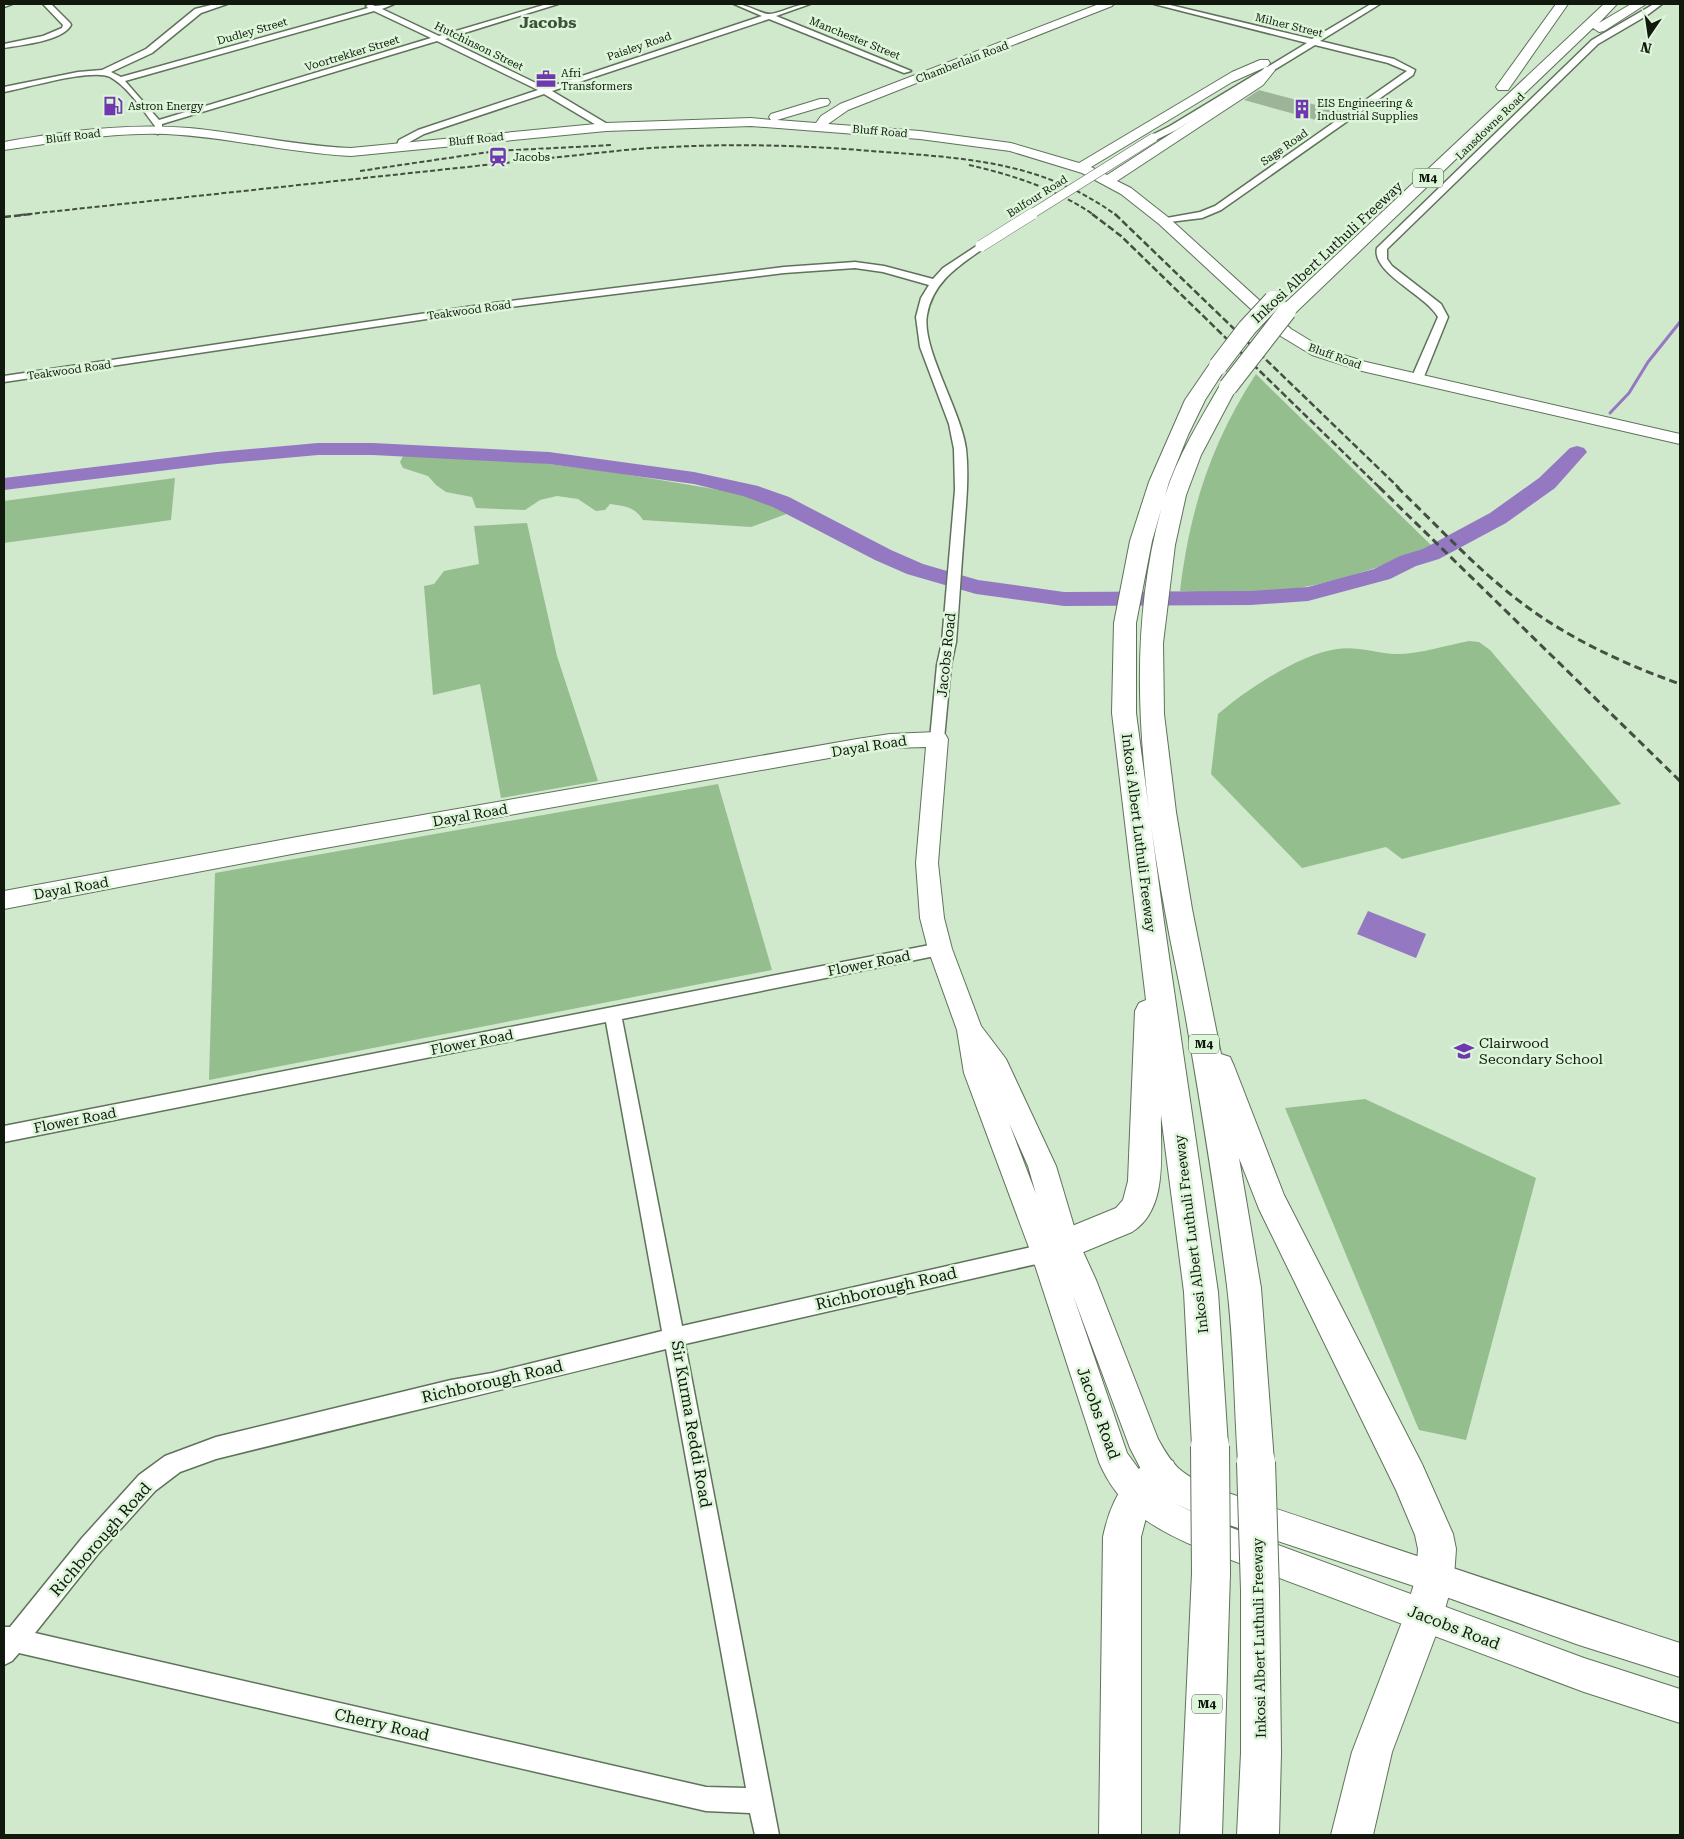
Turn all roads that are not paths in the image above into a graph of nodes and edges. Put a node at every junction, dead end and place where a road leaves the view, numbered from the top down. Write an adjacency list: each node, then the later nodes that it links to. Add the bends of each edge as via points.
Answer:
1 (4, 4): 2 (street)
2 (8, 4)
3 (47, 4): 27 (street, via 67,25 65,30 46,38)
4 (223, 4): 30 (street, via 198,11 149,51)
5 (366, 4): 18 (street, Hutchinson Street)
6 (390, 4): 18 (street, Dudley Street)
7 (554, 4): 22 (street, Voortrekker Street)
8 (738, 4): 19 (street, Manchester Street)
9 (806, 4): 19 (street, Paisley Road)
10 (1082, 4): 29 (main road, Chamberlain Road)
11 (1108, 4): 37 (main road, Chamberlain Road)
12 (1158, 4): 20 (street, Milner Street)
13 (1376, 4): 26 (street, Balfour Road)
14 (1562, 4): 33 (highway)
15 (1611, 4): 24 (highway, Inkosi Albert Luthuli Freeway / M4)
16 (1641, 4): 24 (highway)
17 (1658, 4): 54 (street, Lansdowne Road, via 1594,42 1382,248 1382,261 1388,268 1437,306 1444,317)
18 (374, 8): 22 (street, Hutchinson Street); 32 (street, Dudley Street)
19 (771, 16): 29 (street, Manchester Street); 35 (street, Paisley Road)
20 (1274, 33): 23 (street, Milner Street); 25 (street)
21 (1308, 34): 23 (street, Balfour Road)
22 (437, 39): 35 (street, Hutchinson Street); 40 (street, Voortrekker Street)
23 (1299, 40): 26 (street, Milner Street); 28 (street, Balfour Road)
24 (1562, 40): 33 (highway, Inkosi Albert Luthuli Freeway / M4); 52 (highway, Inkosi Albert Luthuli Freeway / M4)
25 (1285, 43)
26 (1313, 43): 28 (street, Balfour Road); 31 (street, Milner Street, via 1391,61 1408,68)
27 (4, 46)
28 (1266, 66): 47 (main road, via 1253,66 1229,78); 48 (main road, via 1259,82); 50 (street, Balfour Road, bridge, via 1173,128 981,246 947,270)
29 (907, 71): 38 (main road, Chamberlain Road)
30 (102, 73): 32 (street); 34 (street, via 78,74)
31 (1410, 73): 49 (street, Sage Road, via 1218,208)
32 (120, 80): 40 (street)
33 (1503, 87): 36 (highway, Inkosi Albert Luthuli Freeway / M4)
34 (4, 90)
35 (544, 90): 43 (street, Hutchinson Street); 46 (street, Paisley Road, via 416,134 402,142)
36 (1489, 100)
37 (861, 101): 42 (main road, Chamberlain Road, via 834,112); 44 (main road, via 848,111 848,116 852,122)
38 (824, 102): 39 (main road); 41 (main road, Chamberlain Road, via 808,114)
39 (751, 122): 41 (main road, Bluff Road); 43 (main road, Bluff Road)
40 (155, 123): 45 (main road, Bluff Road, via 125,131); 46 (main road, Bluff Road, via 340,152)
41 (802, 124): 42 (main road, Bluff Road)
42 (820, 126): 44 (main road, Bluff Road)
43 (606, 127): 46 (main road, Bluff Road)
44 (879, 131): 47 (main road, Bluff Road, via 1011,147)
45 (4, 146)
46 (400, 147)
47 (1080, 168): 48 (main road, Bluff Road)
48 (1109, 180): 49 (main road, Bluff Road)
49 (1164, 221): 54 (main road, Bluff Road, via 1301,343 1338,359)
50 (935, 283): 53 (street, Teakwood Road, via 873,267 832,266 793,270 494,306); 56 (street, Jacobs Road, via 926,298 921,327 925,347 954,424 960,449 961,490)
51 (1288, 286): 52 (highway, Inkosi Albert Luthuli Freeway / M4)
52 (1280, 306): 58 (highway, Inkosi Albert Luthuli Freeway / M4, bridge, via 1247,328 1195,400 1159,482 1130,587 1125,624 1124,713); 61 (highway, Inkosi Albert Luthuli Freeway / M4, bridge, via 1228,387 1191,456 1176,495 1157,589 1151,643 1152,714 1178,909)
53 (4, 379)
54 (1416, 379): 55 (main road, Bluff Road)
55 (1673, 438)
56 (937, 739): 57 (main road, Dayal Road, via 857,746); 59 (main road, Jacobs Road, via 927,863 932,918)
57 (4, 900)
58 (1150, 922): 63 (highway, via 1147,1122 1144,1182 1138,1206 1121,1222); 74 (highway, Inkosi Albert Luthuli Freeway / M4, bridge, via 1201,1292 1210,1446 1211,1574)
59 (940, 949): 60 (street, Flower Road); 63 (main road, Jacobs Road, via 970,1030 997,1067 1042,1166)
60 (613, 1014): 62 (street, Flower Road); 64 (street, Sir Kurma Reddi Road)
61 (1200, 1017): 66 (highway, via 1270,1198 1409,1477 1434,1534 1437,1550); 75 (highway, Inkosi Albert Luthuli Freeway / M4, bridge, via 1244,1288 1256,1462 1260,1590)
62 (4, 1134)
63 (1055, 1248): 64 (street, Richborough Road); 65 (main road, Jacobs Road, via 1083,1369 1115,1462)
64 (675, 1336): 68 (street, Richborough Road, via 216,1448 173,1464 147,1483); 71 (street, Sir Kurma Reddi Road)
65 (1149, 1484): 66 (main road, Jacobs Road, via 1180,1489 1202,1500); 67 (main road, Jacobs Road, via 1165,1516 1199,1532); 73 (highway, via 1126,1516 1122,1537)
66 (1435, 1576): 67 (highway); 69 (main road, Jacobs Road)
67 (1424, 1616): 70 (main road, Jacobs Road, via 1584,1675); 76 (highway, via 1372,1752)
68 (7, 1644): 71 (street, Cherry Road, via 706,1799)
69 (1680, 1660)
70 (1680, 1706)
71 (761, 1801): 72 (street, Sir Kurma Reddi Road)
72 (768, 1835)
73 (1120, 1835)
74 (1201, 1835)
75 (1258, 1835)
76 (1352, 1835)

